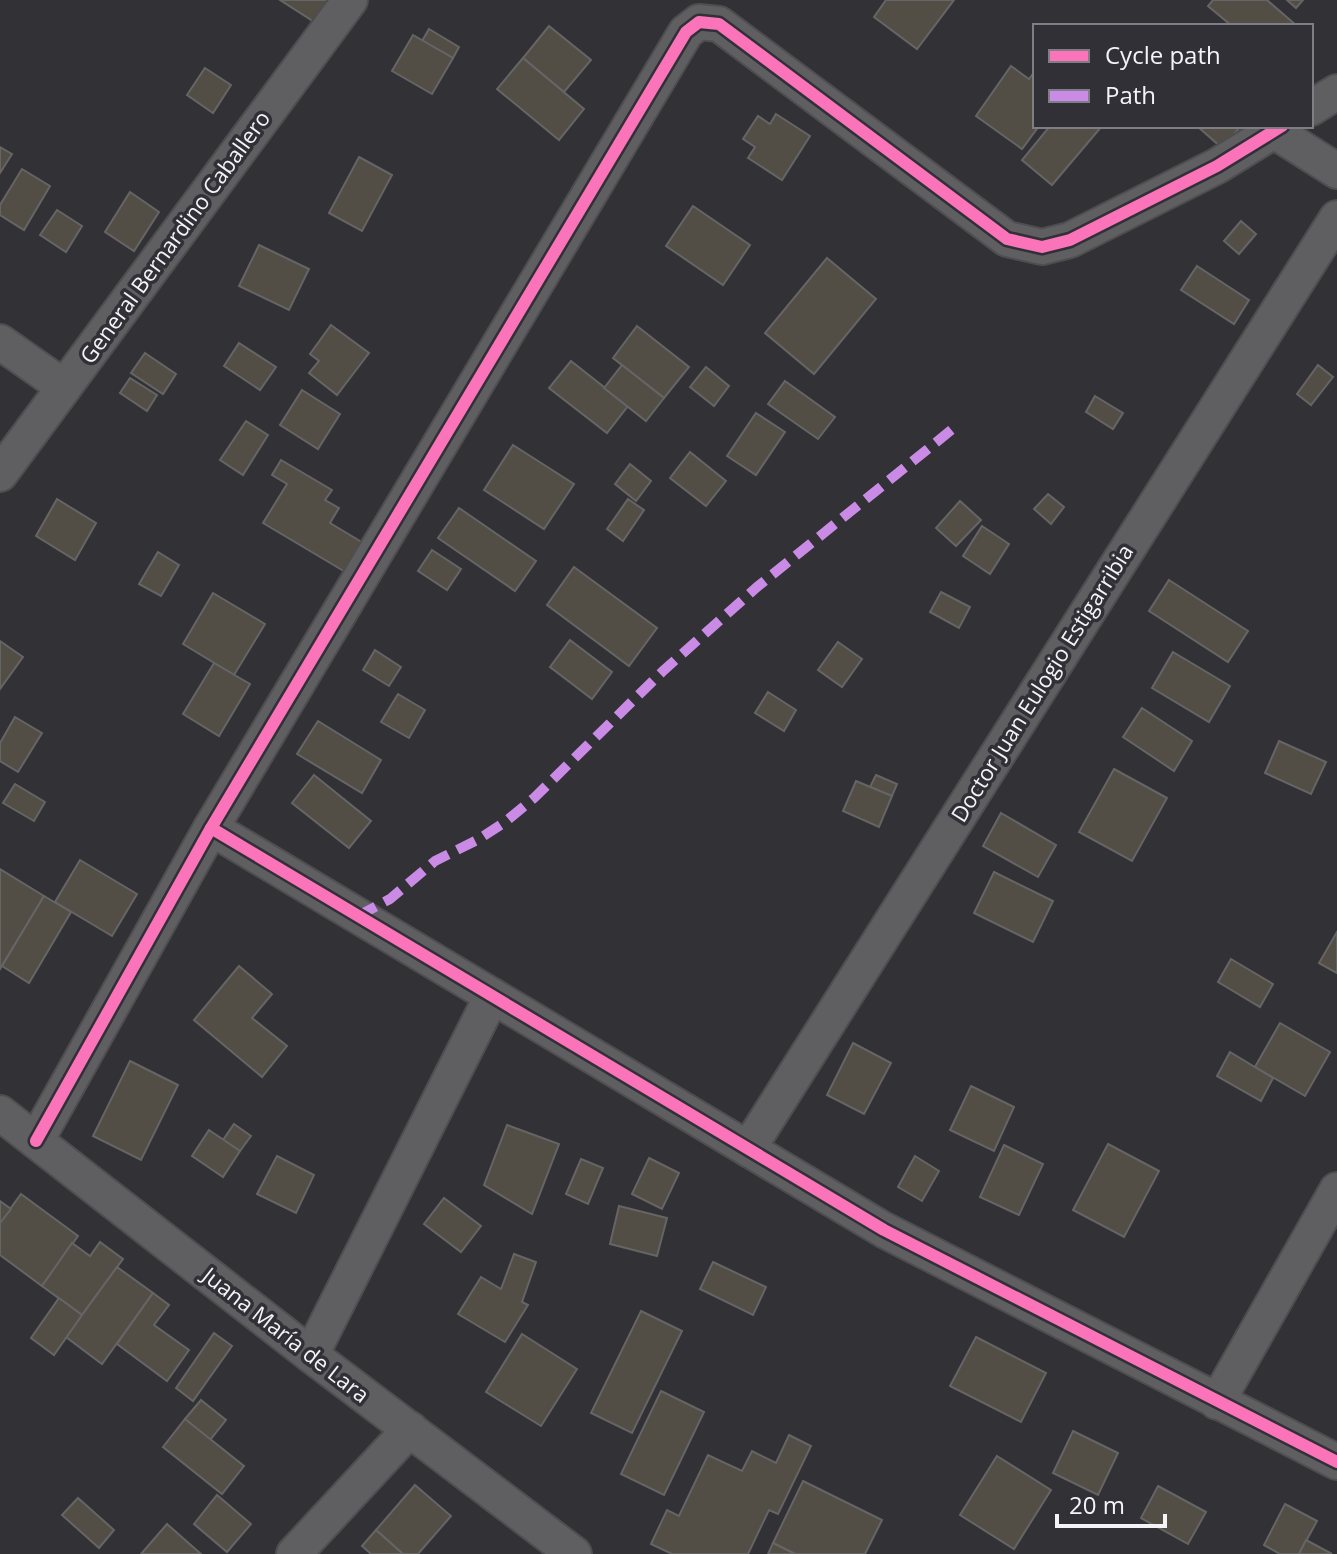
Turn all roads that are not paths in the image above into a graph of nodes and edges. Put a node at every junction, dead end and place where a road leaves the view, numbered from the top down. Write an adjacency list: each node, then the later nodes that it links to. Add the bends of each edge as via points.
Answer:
1 (350, 0): 8 (street, General Bernardino Caballero)
2 (1337, 92): 3 (street)
3 (1313, 107)
4 (1278, 128): 5 (street); 10 (street, via 1217,166 1083,234 1042,247 1007,239 719,24 699,22 686,32)
5 (1337, 171)
6 (1337, 218): 14 (street, Doctor Juan Eulogio Estigarribia)
7 (0, 342): 8 (street)
8 (64, 387): 9 (street, General Bernardino Caballero)
9 (0, 474)
10 (211, 828): 11 (street); 13 (street)
11 (492, 996): 14 (street); 16 (street)
12 (0, 1113): 13 (street, Juana María de Lara)
13 (36, 1141): 16 (street, Juana María de Lara)
14 (748, 1149): 17 (street, via 884,1230)
15 (1337, 1190): 17 (street)
16 (311, 1355): 18 (street, Juana María de Lara)
17 (1217, 1402): 19 (street)
18 (410, 1429): 20 (street); 21 (street, Juana María de Lara)
19 (1337, 1462)
20 (294, 1554)
21 (574, 1554)

